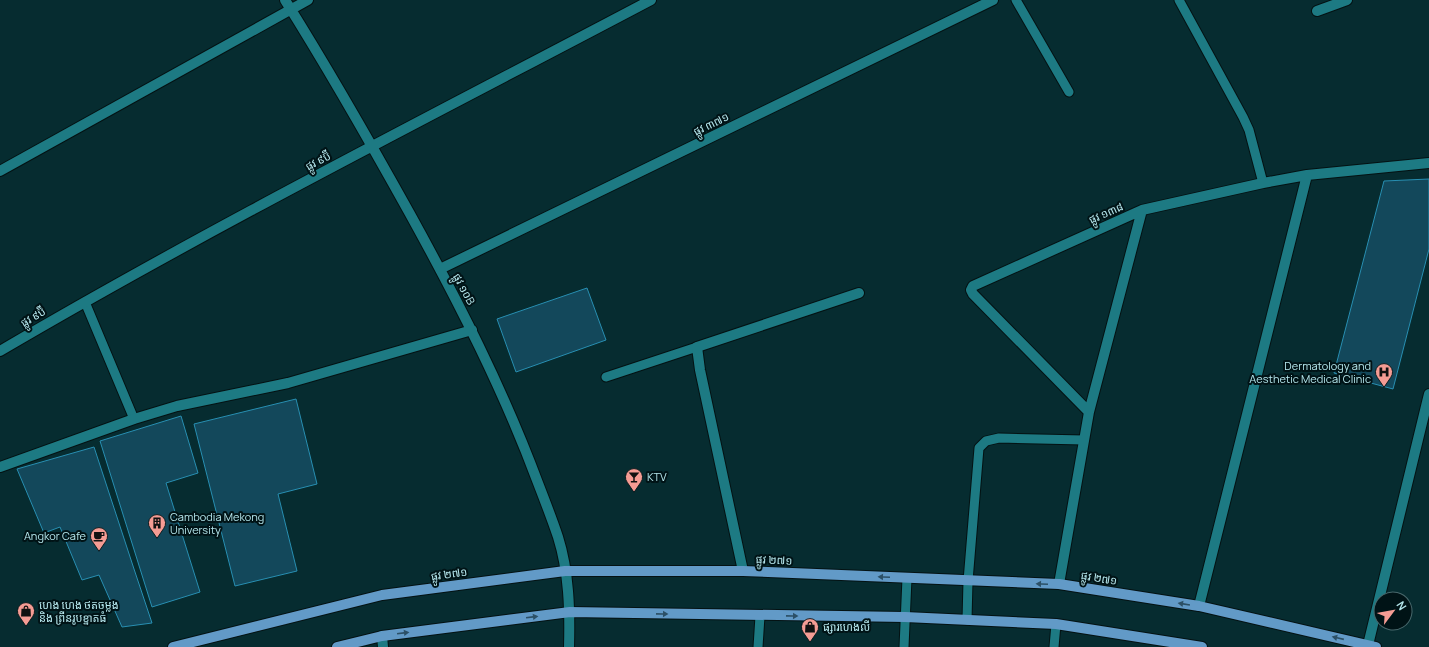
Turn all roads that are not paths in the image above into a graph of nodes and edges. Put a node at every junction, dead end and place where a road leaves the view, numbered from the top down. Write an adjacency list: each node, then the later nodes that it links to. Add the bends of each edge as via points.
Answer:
1 (308, 0): 7 (street)
2 (651, 0): 10 (street, ផ្លូវ ៩ប៊ី)
3 (993, 0): 16 (street, ផ្លូវ ៣៧១)
4 (1016, 0): 9 (lane)
5 (1179, 0): 14 (lane, via 1244,116)
6 (1347, 0): 8 (street)
7 (288, 4): 10 (street, ផ្លូវ ១០B); 12 (street)
8 (1317, 11)
9 (1069, 92)
10 (372, 147): 16 (street, ផ្លូវ ១០B); 18 (street, ផ្លូវ ៩ប៊ី, via 268,200)
11 (1429, 163): 13 (street, ផ្លូវ ១៣៨)
12 (0, 171)
13 (1307, 175): 14 (street, ផ្លូវ ១៣៨); 33 (street)
14 (1263, 183): 15 (street, ផ្លូវ ១៣៨)
15 (1142, 210): 24 (street); 24 (street, ផ្លូវ ១៣៨, via 973,286 971,290)
16 (440, 269): 19 (street, ផ្លូវ ១០B)
17 (859, 293): 20 (street)
18 (85, 302): 21 (street, ផ្លូវ ៩ប៊ី); 25 (lane)
19 (472, 330): 25 (street, via 288,383 177,406); 28 (street, ផ្លូវ ១០B, via 517,427 558,537)
20 (697, 347): 22 (lane); 29 (street)
21 (0, 351)
22 (606, 377)
23 (1429, 394): 40 (street)
24 (1089, 412): 26 (street)
25 (134, 419): 27 (street)
26 (1084, 440): 31 (lane, via 999,438 986,441 979,448); 32 (street)
27 (0, 467)
28 (565, 571): 29 (main road, ផ្លូវ ២៧១); 34 (street, ផ្លូវ ១០B); 41 (main road, ផ្លូវ ២៧១, via 382,595)
29 (743, 571): 30 (main road, ផ្លូវ ២៧១, one-way to 29)
30 (907, 578): 31 (main road, ផ្លូវ ២៧១); 36 (lane)
31 (968, 580): 32 (main road, ផ្លូវ ២៧១, one-way to 31); 37 (lane)
32 (1059, 584): 33 (main road, ផ្លូវ ២៧១, one-way to 32)
33 (1199, 606): 40 (main road, ផ្លូវ ២៧១, one-way to 33)
34 (570, 612): 35 (main road, one-way to 35); 39 (main road, one-way to 34); 44 (street, ផ្លូវ ១០B)
35 (760, 616): 36 (main road, one-way to 36); 45 (lane)
36 (905, 618): 37 (main road); 46 (lane)
37 (967, 620): 38 (main road)
38 (1056, 624): 47 (lane); 48 (main road)
39 (382, 636): 42 (main road); 43 (street)
40 (1372, 646)
41 (172, 647)
42 (337, 647)
43 (383, 647)
44 (569, 647)
45 (758, 647)
46 (904, 647)
47 (1054, 647)
48 (1198, 647)

